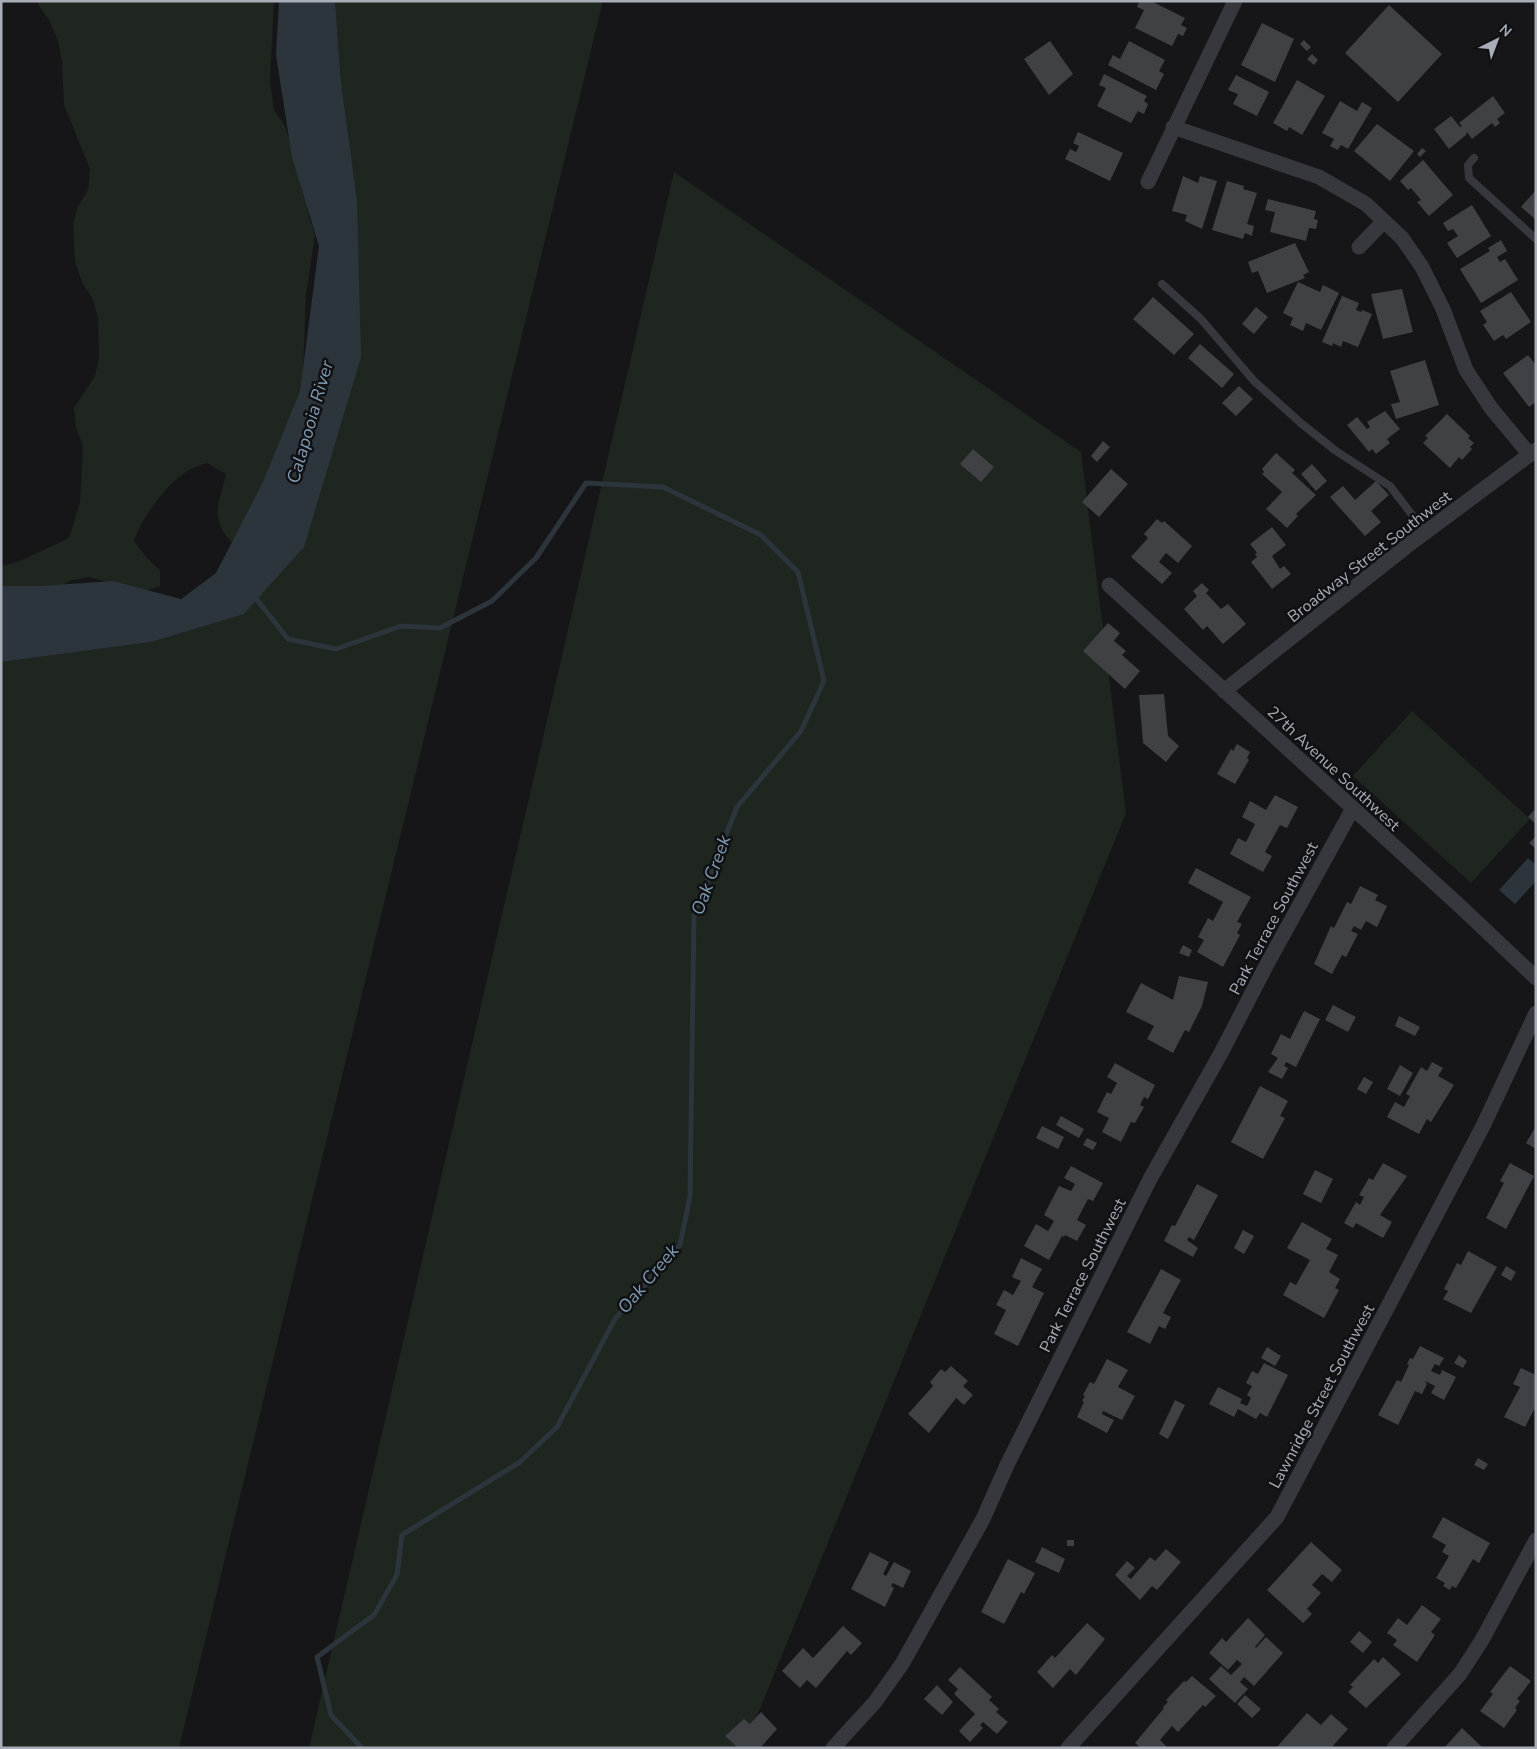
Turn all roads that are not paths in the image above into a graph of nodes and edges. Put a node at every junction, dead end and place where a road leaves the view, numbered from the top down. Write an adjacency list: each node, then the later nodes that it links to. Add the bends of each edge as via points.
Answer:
1 (1235, 1): 2 (street)
2 (1174, 127): 4 (street); 5 (street, via 1319,177 1366,204)
3 (1474, 158): 6 (lane, via 1468,165 1469,178)
4 (1148, 182)
5 (1384, 221): 7 (street); 9 (street, via 1402,238 1422,267 1443,309 1466,370 1491,408)
6 (1536, 239)
7 (1359, 247)
8 (1162, 284): 10 (lane, via 1201,319 1254,381 1302,424 1390,486)
9 (1533, 453): 10 (street, Broadway Street Southwest)
10 (1426, 533): 12 (street, Broadway Street Southwest)
11 (1109, 584): 12 (street, 27th Avenue Southwest)
12 (1224, 691): 13 (street, 27th Avenue Southwest)
13 (1352, 810): 14 (street, 27th Avenue Southwest); 17 (street, Park Terrace Southwest, via 1150,1179 983,1519 902,1664 875,1702)
14 (1536, 978)
15 (1536, 1013): 18 (street, Lawnridge Street Southwest, via 1483,1126 1277,1517)
16 (1536, 1540): 19 (street, via 1460,1674)
17 (833, 1748)
18 (1068, 1748)
19 (1394, 1748)

